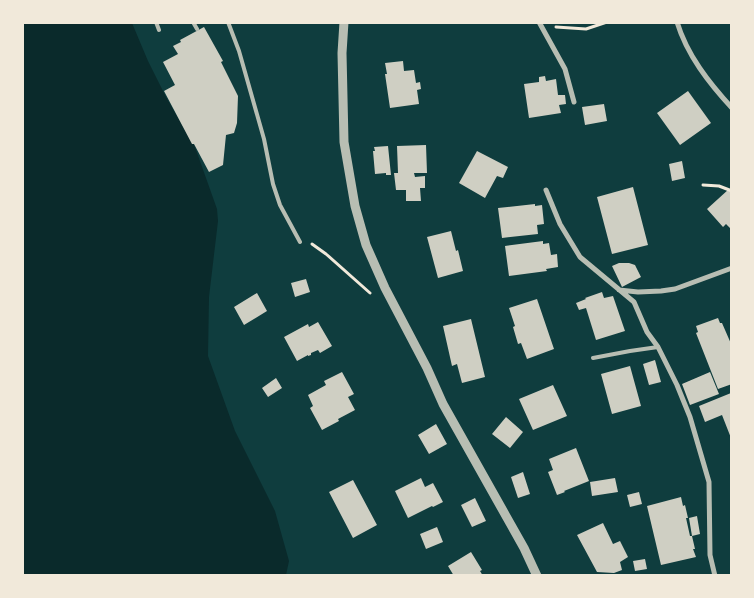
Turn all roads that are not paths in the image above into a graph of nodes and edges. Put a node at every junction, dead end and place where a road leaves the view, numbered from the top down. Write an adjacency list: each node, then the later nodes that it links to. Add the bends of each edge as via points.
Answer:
1 (156, 22): 8 (lane)
2 (193, 22): 7 (lane)
3 (228, 22): 12 (lane, via 264,139 273,184 280,205)
4 (344, 22): 17 (street, via 344,142 355,206 366,245 443,404)
5 (677, 22): 10 (street, via 691,55)
6 (540, 24): 9 (street, via 565,69)
7 (197, 29)
8 (159, 30)
9 (574, 102)
10 (732, 108)
11 (546, 190): 14 (street, via 560,224 580,257)
12 (300, 242)
13 (732, 268): 14 (street, via 675,289)
14 (618, 290): 15 (street, via 634,302 647,332)
15 (658, 347): 16 (lane); 18 (street, via 690,417 709,482 710,555)
16 (593, 358)
17 (537, 576)
18 (715, 576)

